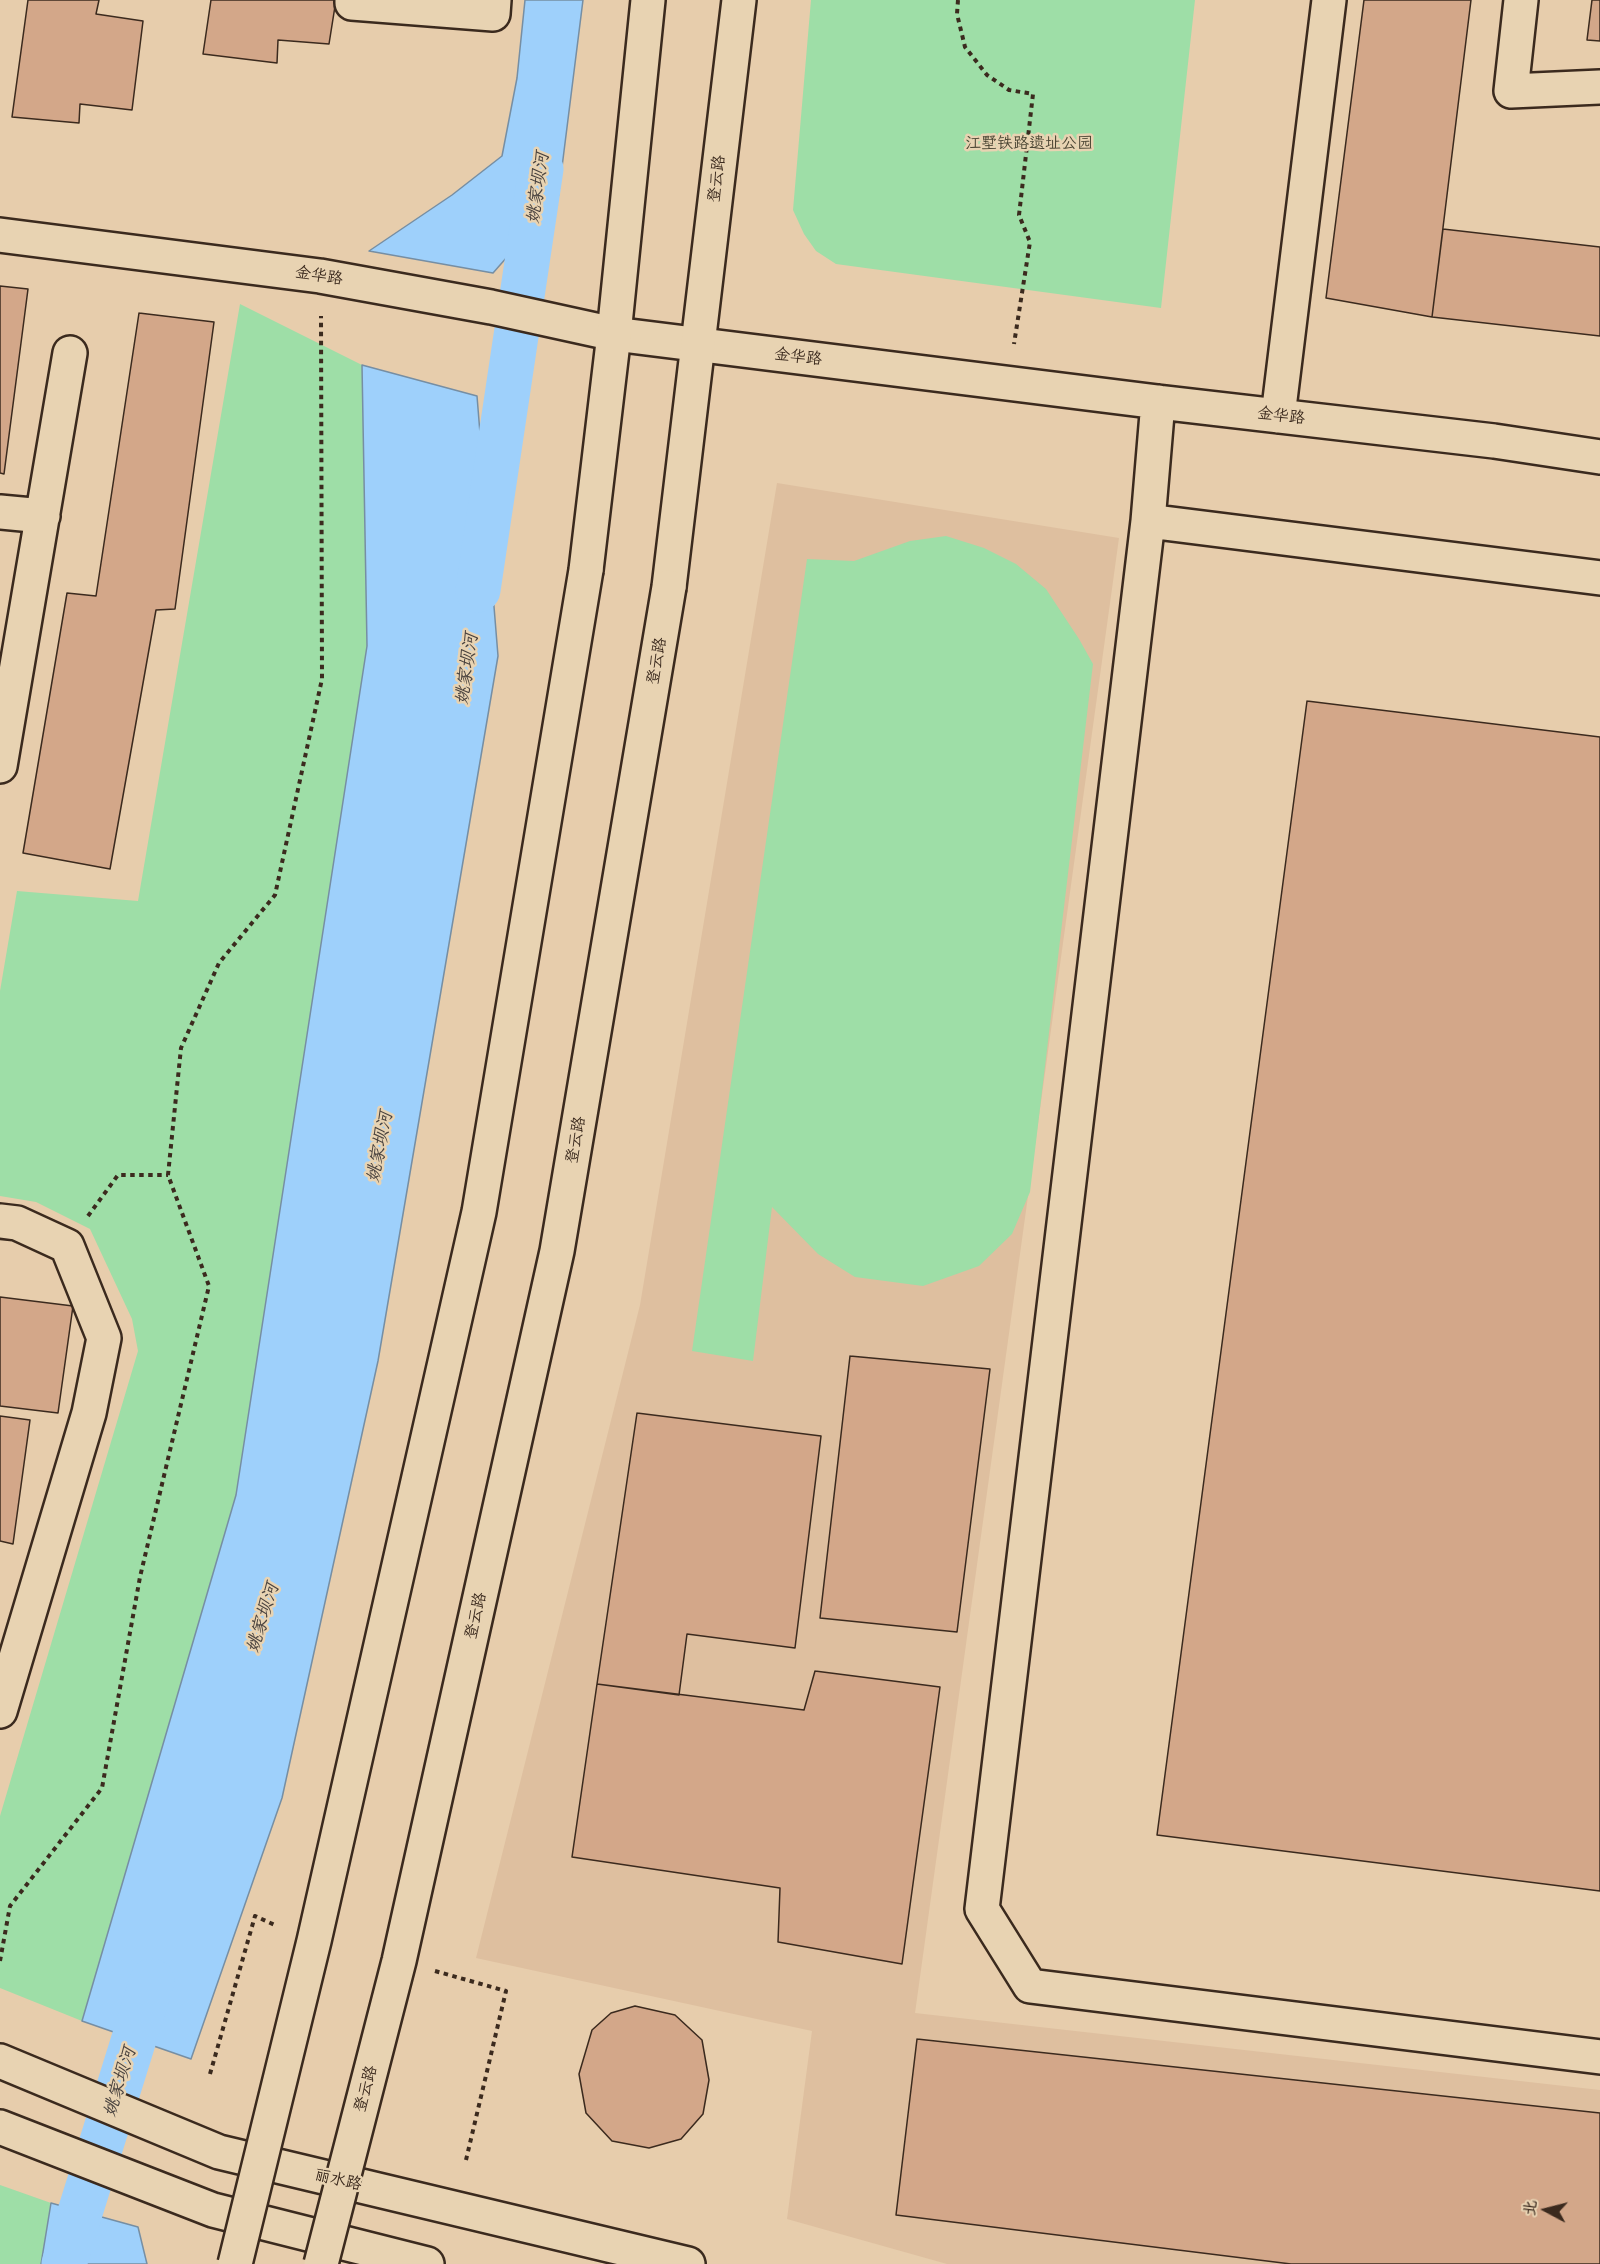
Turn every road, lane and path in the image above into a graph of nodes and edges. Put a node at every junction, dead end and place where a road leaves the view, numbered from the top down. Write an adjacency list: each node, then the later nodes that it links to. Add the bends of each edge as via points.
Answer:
1 (352, 0): 2 (main road, via 493,14)
2 (494, 0)
3 (648, 0): 11 (main road)
4 (739, 0): 12 (main road, 登云路)
5 (958, 0): 14 (path, via 957,14 965,47 987,75 1009,90 1032,94 1019,215 1030,242)
6 (1329, 0): 16 (main road)
7 (1521, 0): 8 (main road, via 1511,91)
8 (1600, 87)
9 (0, 235): 10 (main road, 金华路)
10 (320, 276): 11 (main road, 金华路); 23 (path, via 322,679 274,895 219,963 181,1048)
11 (614, 334): 12 (main road, 金华路); 28 (main road, bridge, via 586,570 479,1212)
12 (697, 344): 14 (main road, 金华路); 30 (main road, 登云路, bridge, via 669,587 557,1251)
13 (70, 353): 19 (main road)
14 (1008, 383): 15 (main road, 金华路)
15 (1158, 402): 16 (main road, 金华路); 20 (main road)
16 (1278, 416): 17 (main road, 金华路)
17 (1600, 457)
18 (0, 512): 19 (main road)
19 (43, 516): 22 (main road)
20 (1148, 521): 21 (main road); 31 (main road, via 981,1909 1030,1986)
21 (1600, 578)
22 (0, 766)
23 (168, 1175): 25 (path, via 118,1175); 29 (path, via 209,1286 140,1577 102,1788 10,1906)
24 (0, 1221): 25 (main road, via 16,1223)
25 (67, 1246): 26 (main road, via 104,1338 89,1413)
26 (13, 1626): 27 (main road)
27 (0, 1711)
28 (314, 1941): 33 (path, via 255,1916); 36 (main road, bridge)
29 (0, 1961)
30 (399, 1961): 35 (path, via 507,1991); 37 (main road, 登云路, bridge)
31 (1600, 2057)
32 (0, 2061): 39 (main road, 丽水路, via 219,2152)
33 (210, 2074)
34 (0, 2127): 38 (main road, via 213,2210)
35 (466, 2160)
36 (235, 2264)
37 (321, 2264)
38 (427, 2264)
39 (688, 2264)

